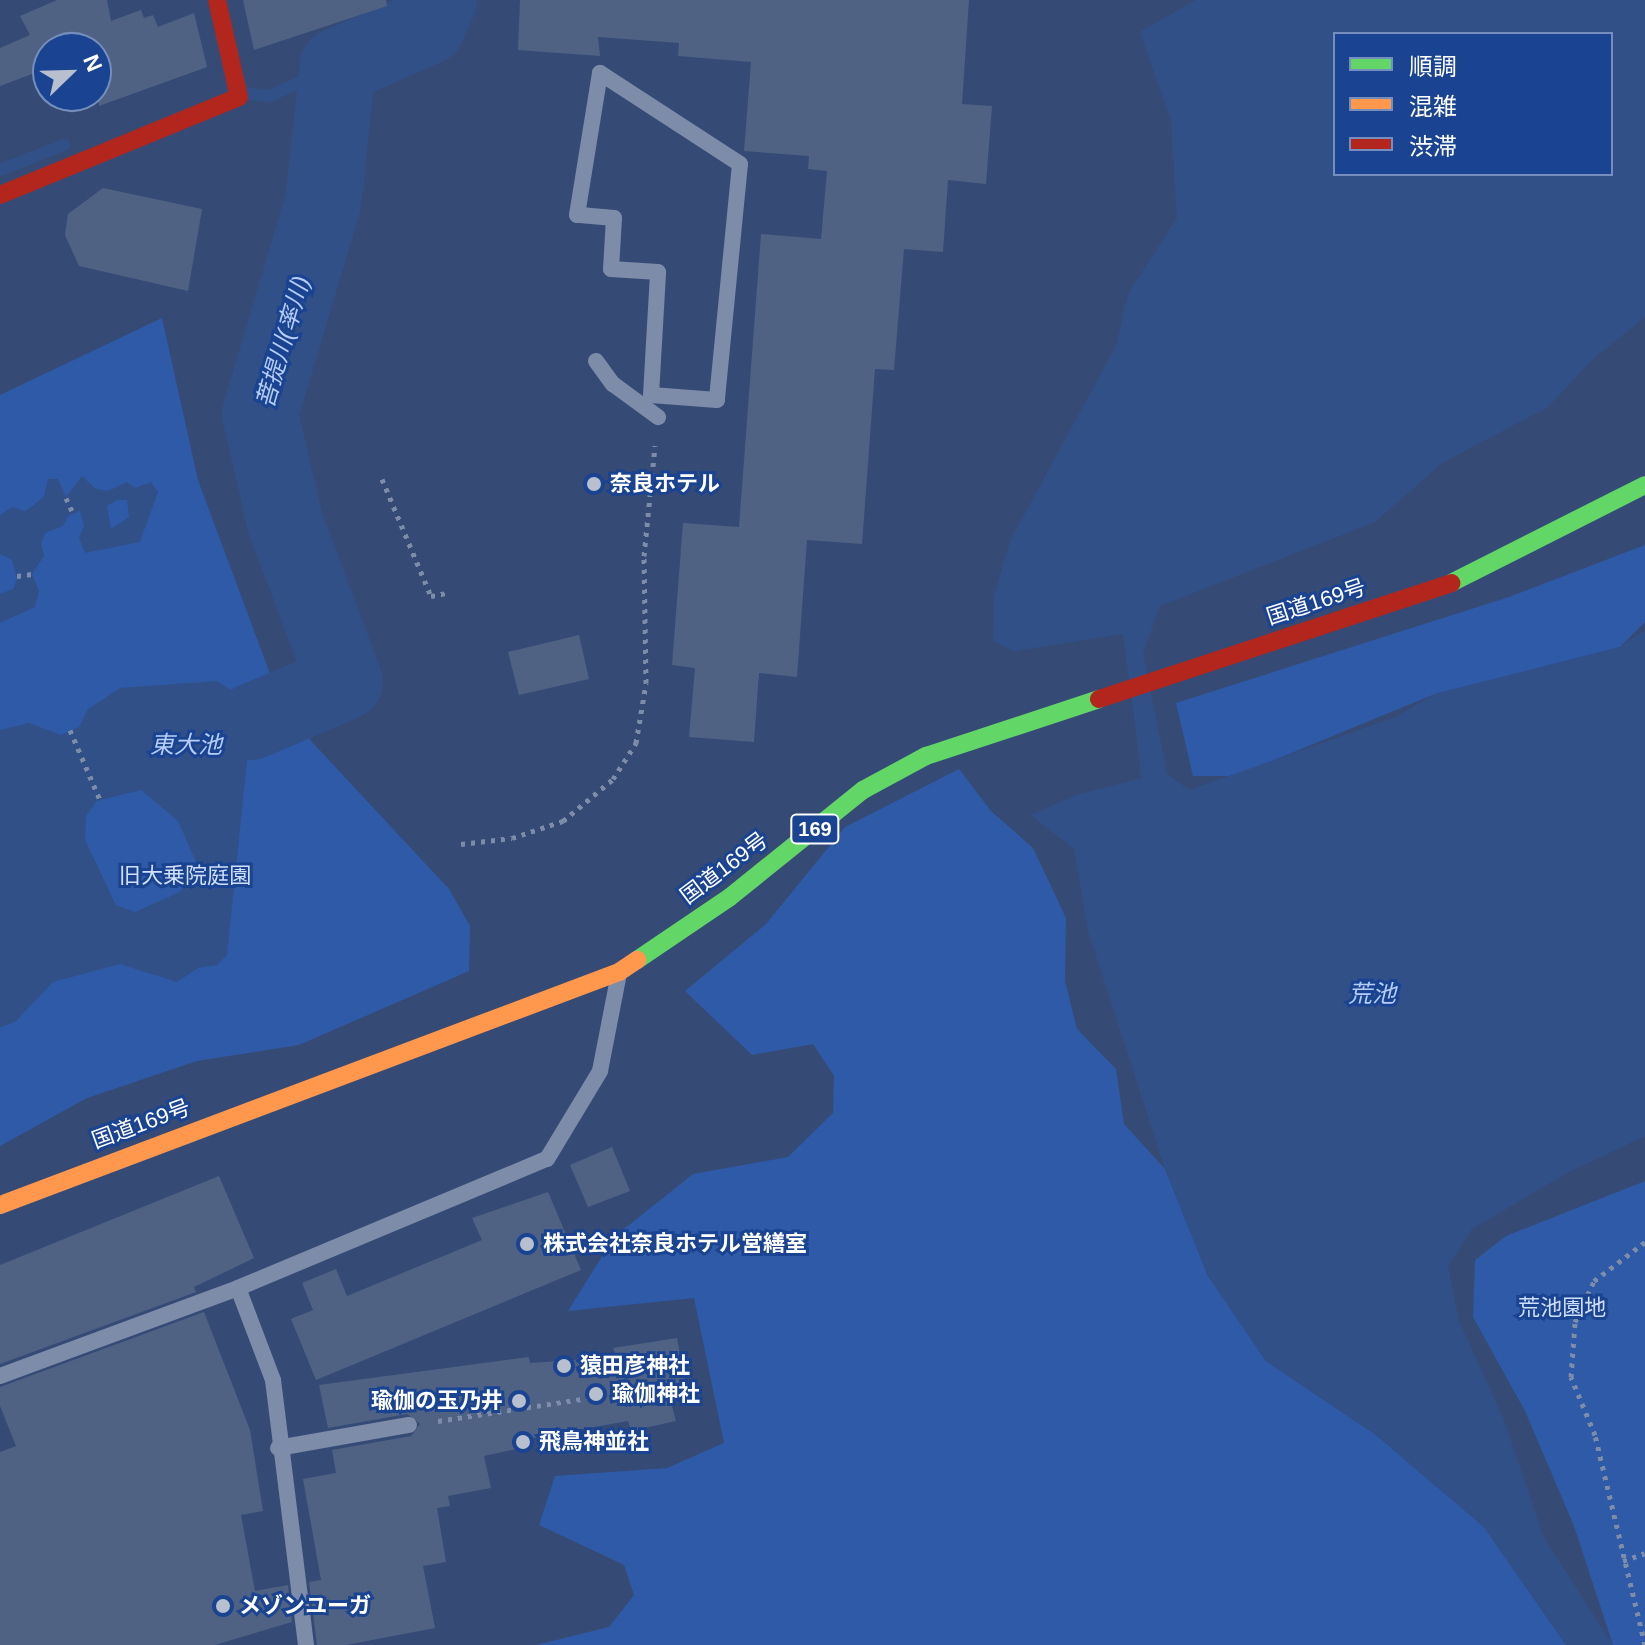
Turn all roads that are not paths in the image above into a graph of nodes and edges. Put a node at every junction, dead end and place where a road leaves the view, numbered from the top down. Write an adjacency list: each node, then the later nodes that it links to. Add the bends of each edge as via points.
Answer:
1 (217, 0): 2 (main road, via 239,97)
2 (0, 195)
3 (658, 272): 3 (lane, via 611,269 614,218 577,215 600,73 740,164 717,400 651,395)
4 (596, 361): 5 (lane, via 613,384)
5 (658, 417)
6 (1645, 485): 7 (main road, 国道169号 / 169, via 1475,575 926,756 863,790 730,897)
7 (619, 972): 8 (main road, 国道169号 / 169); 9 (lane, via 600,1071 547,1159)
8 (0, 1205)
9 (238, 1288): 10 (lane); 12 (lane, via 273,1380)
10 (0, 1376)
11 (409, 1425): 12 (lane)
12 (278, 1448): 13 (lane)
13 (306, 1645)

